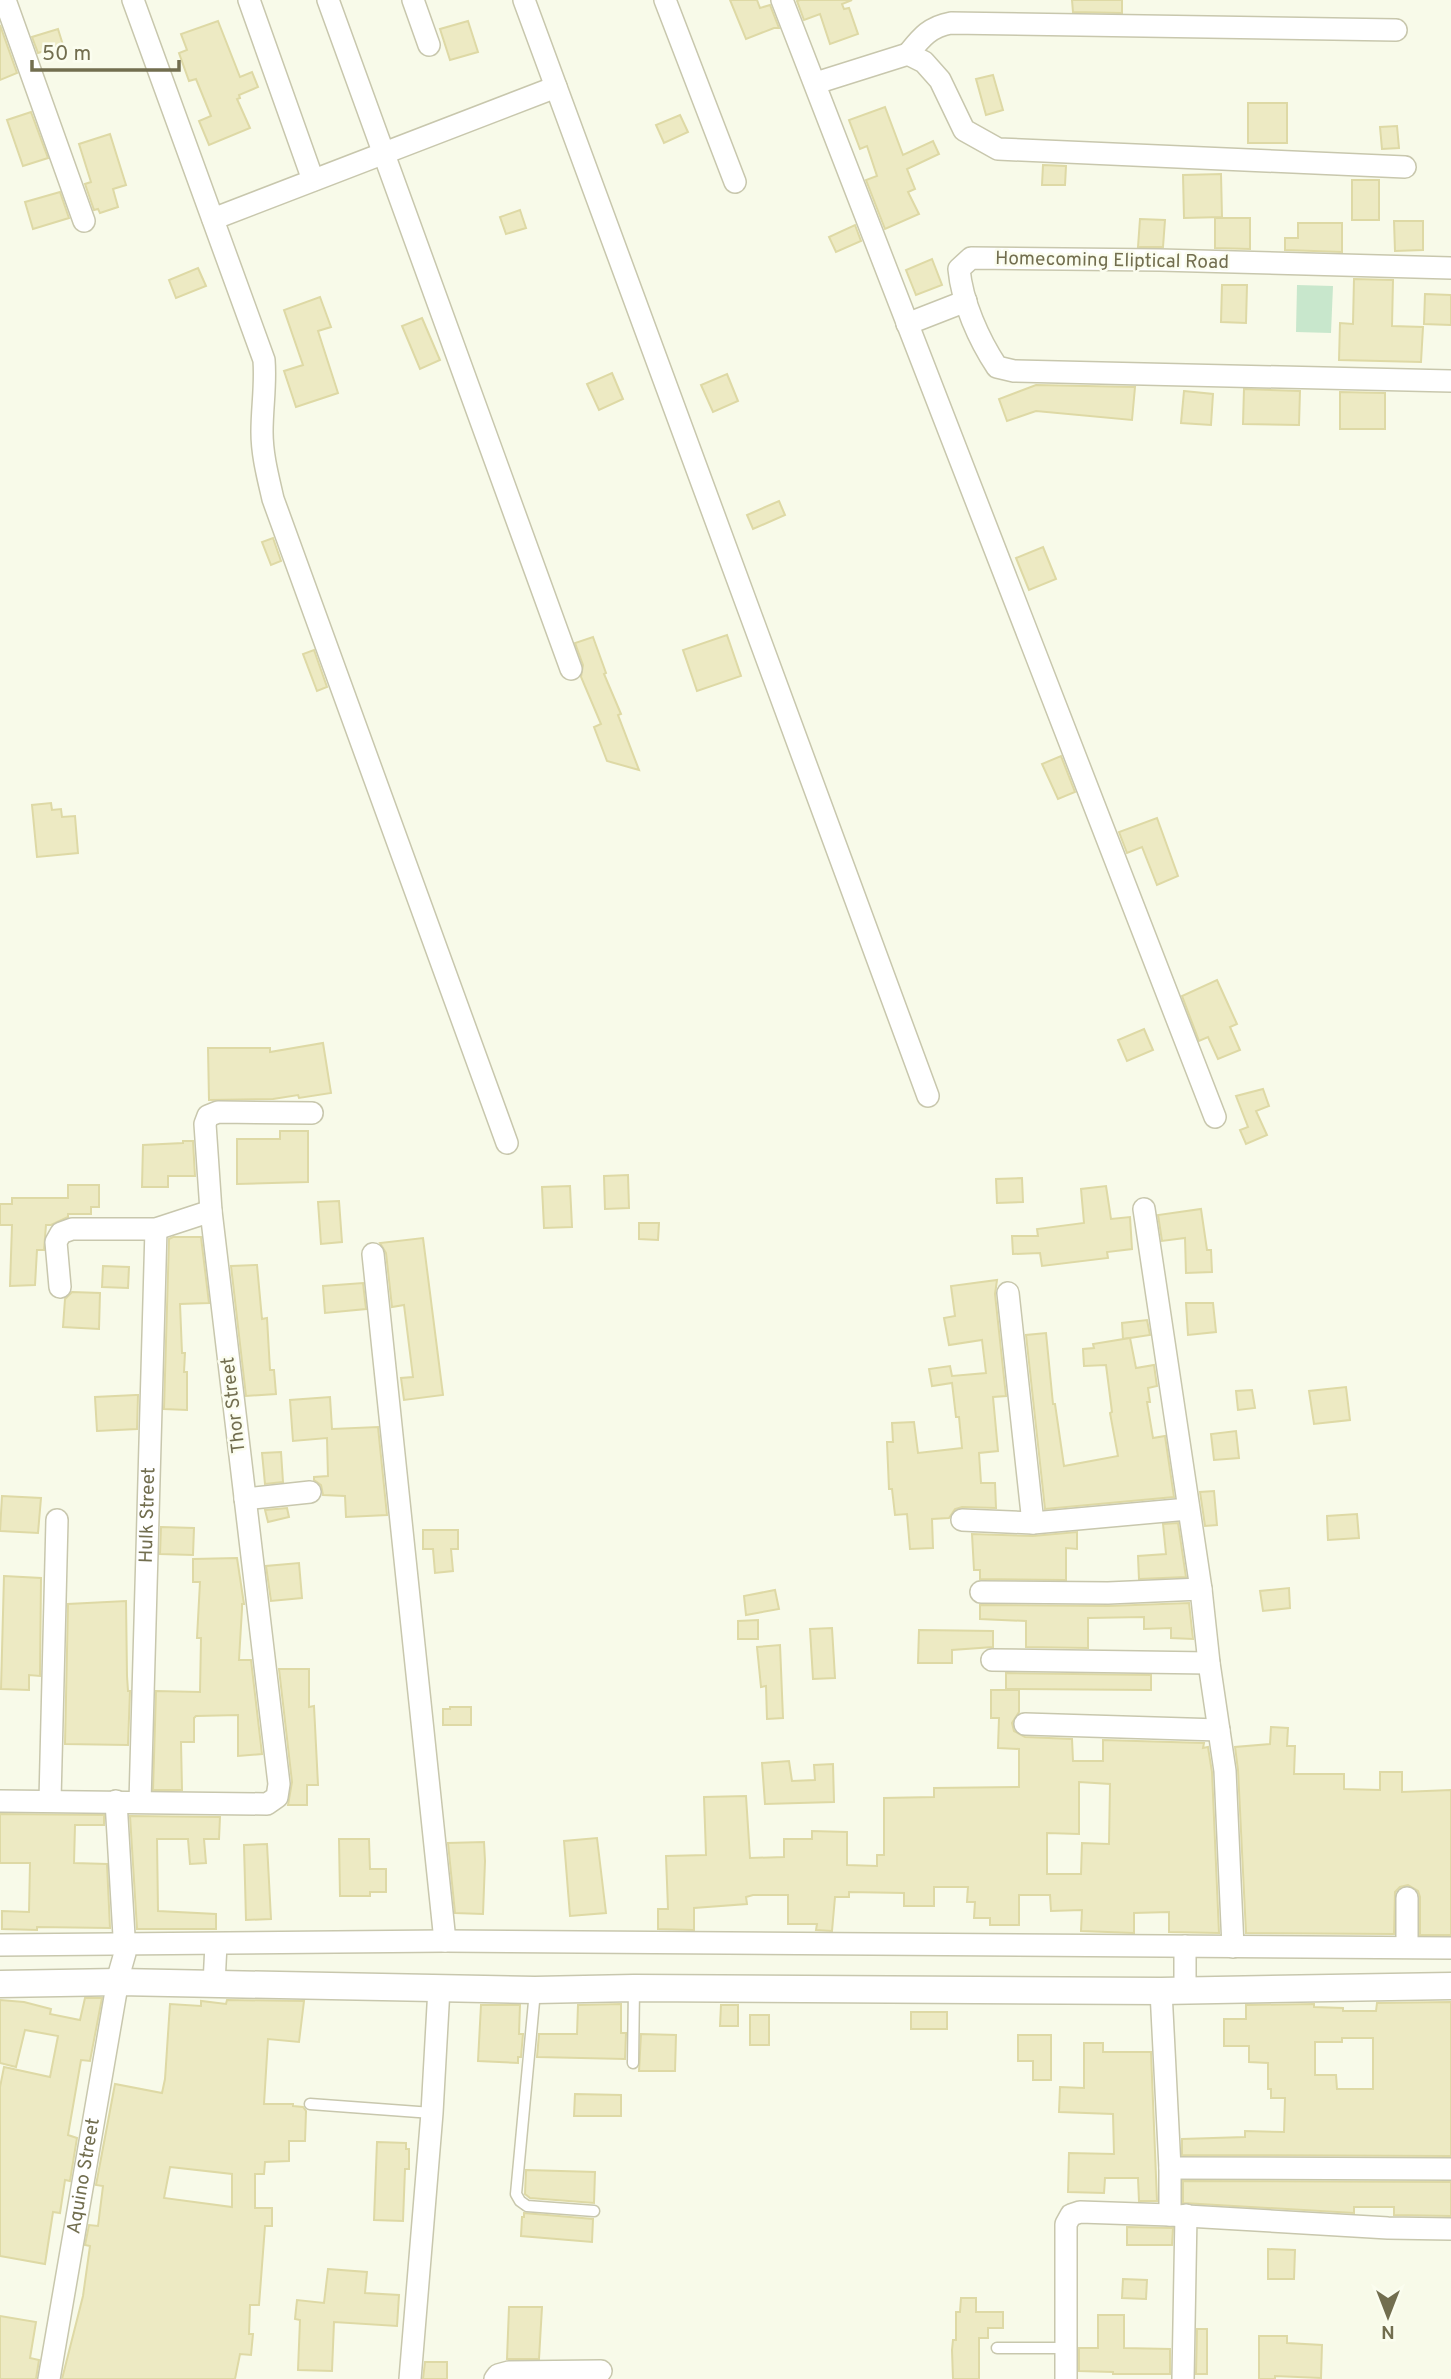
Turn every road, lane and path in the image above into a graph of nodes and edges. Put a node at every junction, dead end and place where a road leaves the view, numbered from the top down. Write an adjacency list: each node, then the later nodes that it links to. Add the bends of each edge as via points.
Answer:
1 (5, 0): 19 (street)
2 (133, 0): 18 (street)
3 (249, 0): 16 (street)
4 (328, 0): 14 (street)
5 (413, 0): 10 (street)
6 (524, 0): 13 (street)
7 (665, 0): 17 (street)
8 (782, 0): 12 (street)
9 (1396, 30): 11 (street, via 951,23 926,32)
10 (429, 45)
11 (908, 54): 12 (street); 15 (street, via 924,62 940,80 964,130 998,149)
12 (816, 83): 22 (street)
13 (556, 87): 14 (street); 25 (street)
14 (385, 152): 16 (street); 24 (street)
15 (1405, 167)
16 (313, 180): 18 (street)
17 (734, 182)
18 (213, 219): 28 (street, via 264,360 263,443 273,499)
19 (84, 221)
20 (1451, 268): 21 (street, Homecoming Eliptical Road, via 971,258 960,269)
21 (966, 301): 22 (street); 23 (street, Homecoming Eliptical Road, via 985,350 997,367 1014,371)
22 (907, 324): 27 (street)
23 (1451, 381)
24 (571, 669)
25 (928, 1096)
26 (312, 1114): 30 (street, Thor Street, via 218,1112 208,1116)
27 (1215, 1117)
28 (507, 1143)
29 (1144, 1209): 37 (street)
30 (211, 1211): 31 (street); 36 (street, Thor Street)
31 (156, 1229): 33 (street, via 72,1228 61,1233 55,1242); 50 (street, Hulk Street)
32 (373, 1254): 52 (street)
33 (60, 1287)
34 (1008, 1293): 40 (street)
35 (310, 1492): 36 (street)
36 (245, 1499): 50 (street, Thor Street, via 277,1797 267,1804)
37 (1188, 1509): 40 (street); 41 (street)
38 (57, 1520): 47 (street)
39 (962, 1520): 40 (street)
40 (1033, 1523)
41 (1201, 1589): 42 (street); 44 (street)
42 (981, 1592)
43 (992, 1660): 44 (street)
44 (1209, 1663): 46 (street)
45 (1025, 1724): 46 (street)
46 (1219, 1730): 54 (street)
47 (50, 1800): 48 (street); 49 (street)
48 (0, 1801)
49 (116, 1801): 50 (street); 58 (street, Aquino Street)
50 (140, 1802)
51 (1406, 1898): 55 (street)
52 (445, 1941): 56 (street); 59 (street)
53 (0, 1945): 58 (street)
54 (1233, 1947): 55 (street); 59 (street)
55 (1407, 1947): 57 (street)
56 (215, 1948): 58 (street); 61 (street)
57 (1451, 1948)
58 (125, 1949): 60 (street, Aquino Street)
59 (1185, 1950): 63 (street)
60 (119, 1978): 61 (street); 62 (street); 79 (street, Aquino Street)
61 (214, 1980): 65 (street)
62 (0, 1984)
63 (1177, 1986): 64 (street); 66 (street); 71 (street)
64 (1451, 1986)
65 (439, 1988): 67 (street); 70 (street)
66 (634, 1988): 67 (street); 68 (lane)
67 (535, 1990): 73 (lane, via 516,2194 527,2206)
68 (633, 2063)
69 (310, 2104): 70 (lane)
70 (432, 2113): 80 (street)
71 (1170, 2168): 72 (street); 74 (street)
72 (1451, 2169)
73 (594, 2211)
74 (1178, 2215): 75 (street); 77 (street, via 1071,2215 1066,2224); 83 (street)
75 (1451, 2229)
76 (997, 2348): 77 (lane)
77 (1067, 2348): 82 (street)
78 (601, 2371): 81 (street, via 509,2372)
79 (49, 2379)
80 (410, 2379)
81 (495, 2379)
82 (1066, 2379)
83 (1184, 2379)

